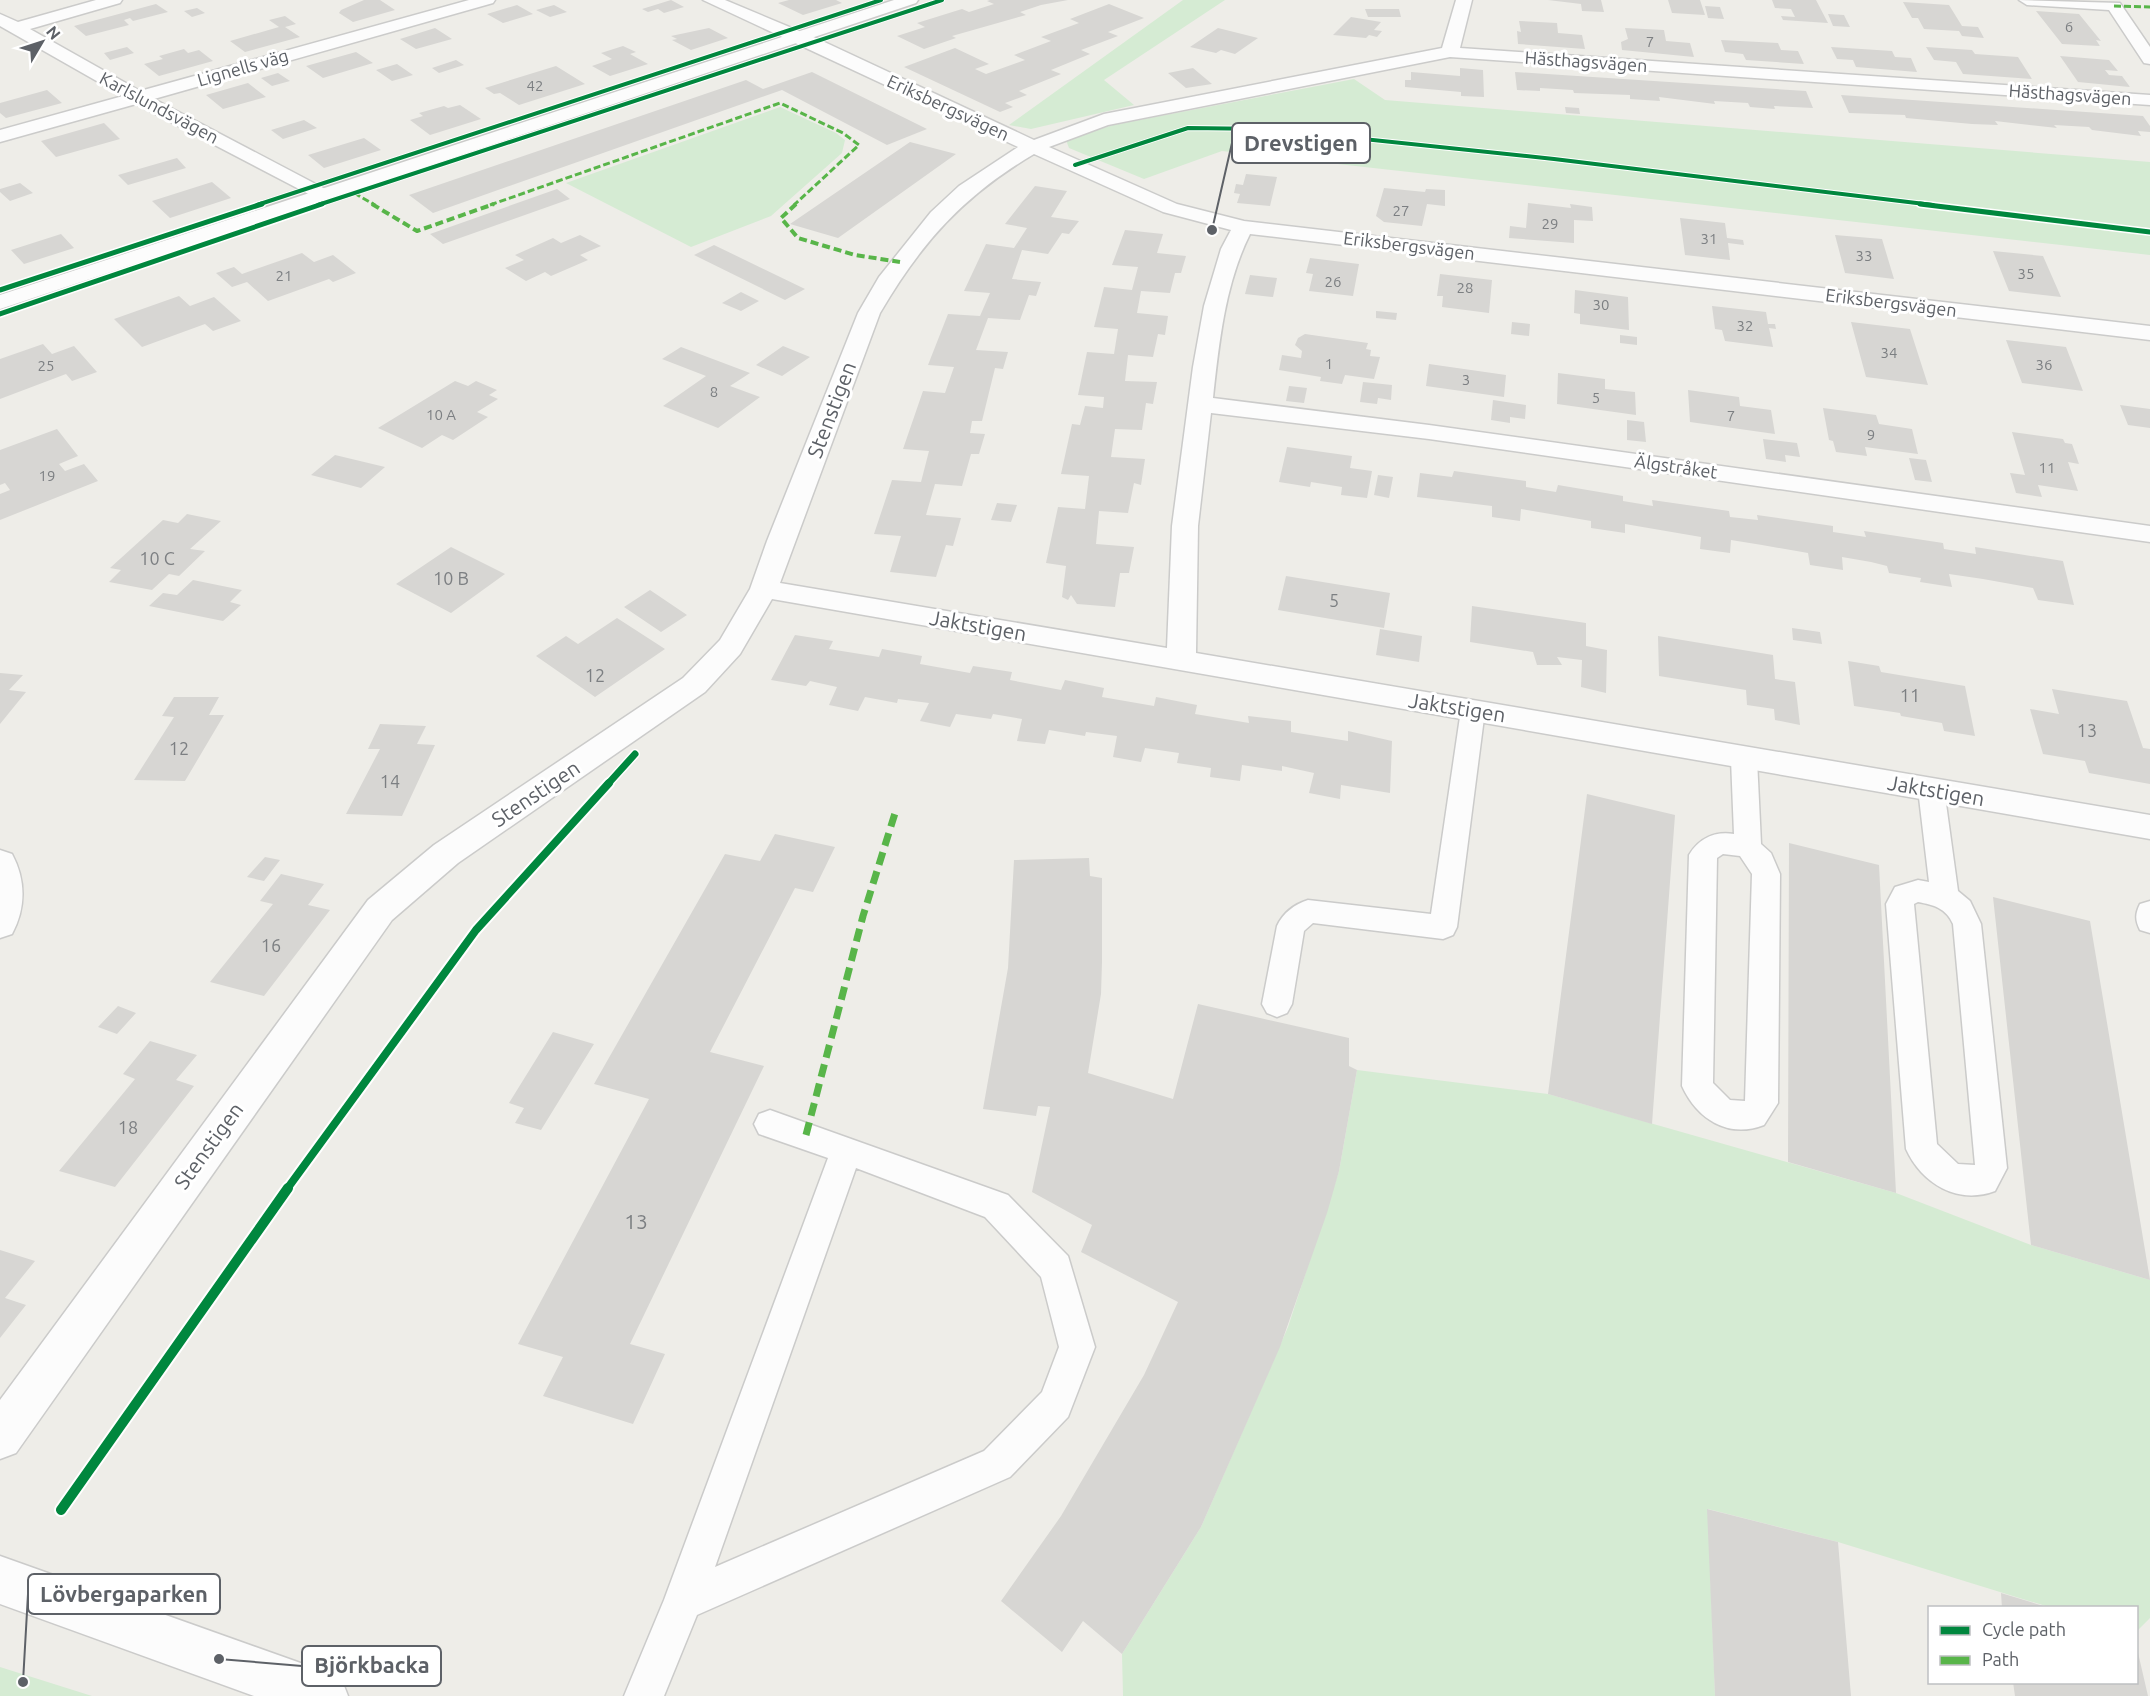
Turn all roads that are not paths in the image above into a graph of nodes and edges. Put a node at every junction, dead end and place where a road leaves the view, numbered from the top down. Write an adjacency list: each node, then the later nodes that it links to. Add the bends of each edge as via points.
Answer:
1 (114, 0): 7 (street)
2 (487, 0): 11 (street, Lignells väg)
3 (711, 0): 8 (street, Eriksbergsvägen)
4 (910, 0): 8 (street)
5 (1464, 0): 9 (street)
6 (2027, 0): 10 (street, via 2114,6)
7 (8, 24): 11 (street, Karlslundsvägen)
8 (797, 36): 14 (street, Eriksbergsvägen); 15 (street)
9 (1450, 52): 12 (street, Hästhagsvägen); 14 (street, Hästhagsvägen, via 1104,120 1065,131)
10 (2150, 59)
11 (137, 97): 13 (street, Lignells väg); 15 (street, Karlslundsvägen)
12 (2150, 100)
13 (0, 136)
14 (1032, 147): 16 (street, Eriksbergsvägen, via 1170,208); 21 (street, Stenstigen, via 975,181 915,240 885,284 869,313)
15 (320, 194): 17 (street)
16 (1243, 227): 18 (street, Eriksbergsvägen); 19 (street, via 1232,249 1215,306)
17 (0, 302)
18 (2150, 333)
19 (1201, 404): 20 (street, Älgstråket, via 1429,432); 22 (street, via 1185,526)
20 (2150, 534)
21 (764, 589): 22 (street, Jaktstigen); 36 (street, Stenstigen, via 730,647 694,685 447,854 380,910)
22 (1180, 661): 23 (street, Jaktstigen)
23 (1473, 710): 24 (street, Jaktstigen); 33 (lane, via 1443,927 1308,911 1291,926)
24 (1744, 759): 25 (street, Jaktstigen); 27 (lane)
25 (1931, 789): 26 (street, Jaktstigen); 29 (lane)
26 (2149, 832)
27 (1748, 848): 27 (lane, via 1722,843 1709,847 1703,855 1697,1086 1708,1102 1731,1117 1754,1115 1762,1103 1767,874)
28 (0, 863): 32 (street, via 7,896)
29 (1945, 896): 29 (lane, via 1918,891 1905,895 1900,904 1922,1149 1935,1167 1960,1182 1984,1180 1991,1168 1967,924 1960,909)
30 (2150, 912): 31 (lane)
31 (2150, 922)
32 (0, 924)
33 (1277, 1004)
34 (771, 1124): 35 (lane)
35 (846, 1151): 38 (lane); 38 (lane, via 996,1206 1056,1268 1077,1347 1055,1404 997,1464)
36 (0, 1437)
37 (0, 1580): 39 (street)
38 (683, 1601): 40 (lane)
39 (323, 1696)
40 (644, 1696)

